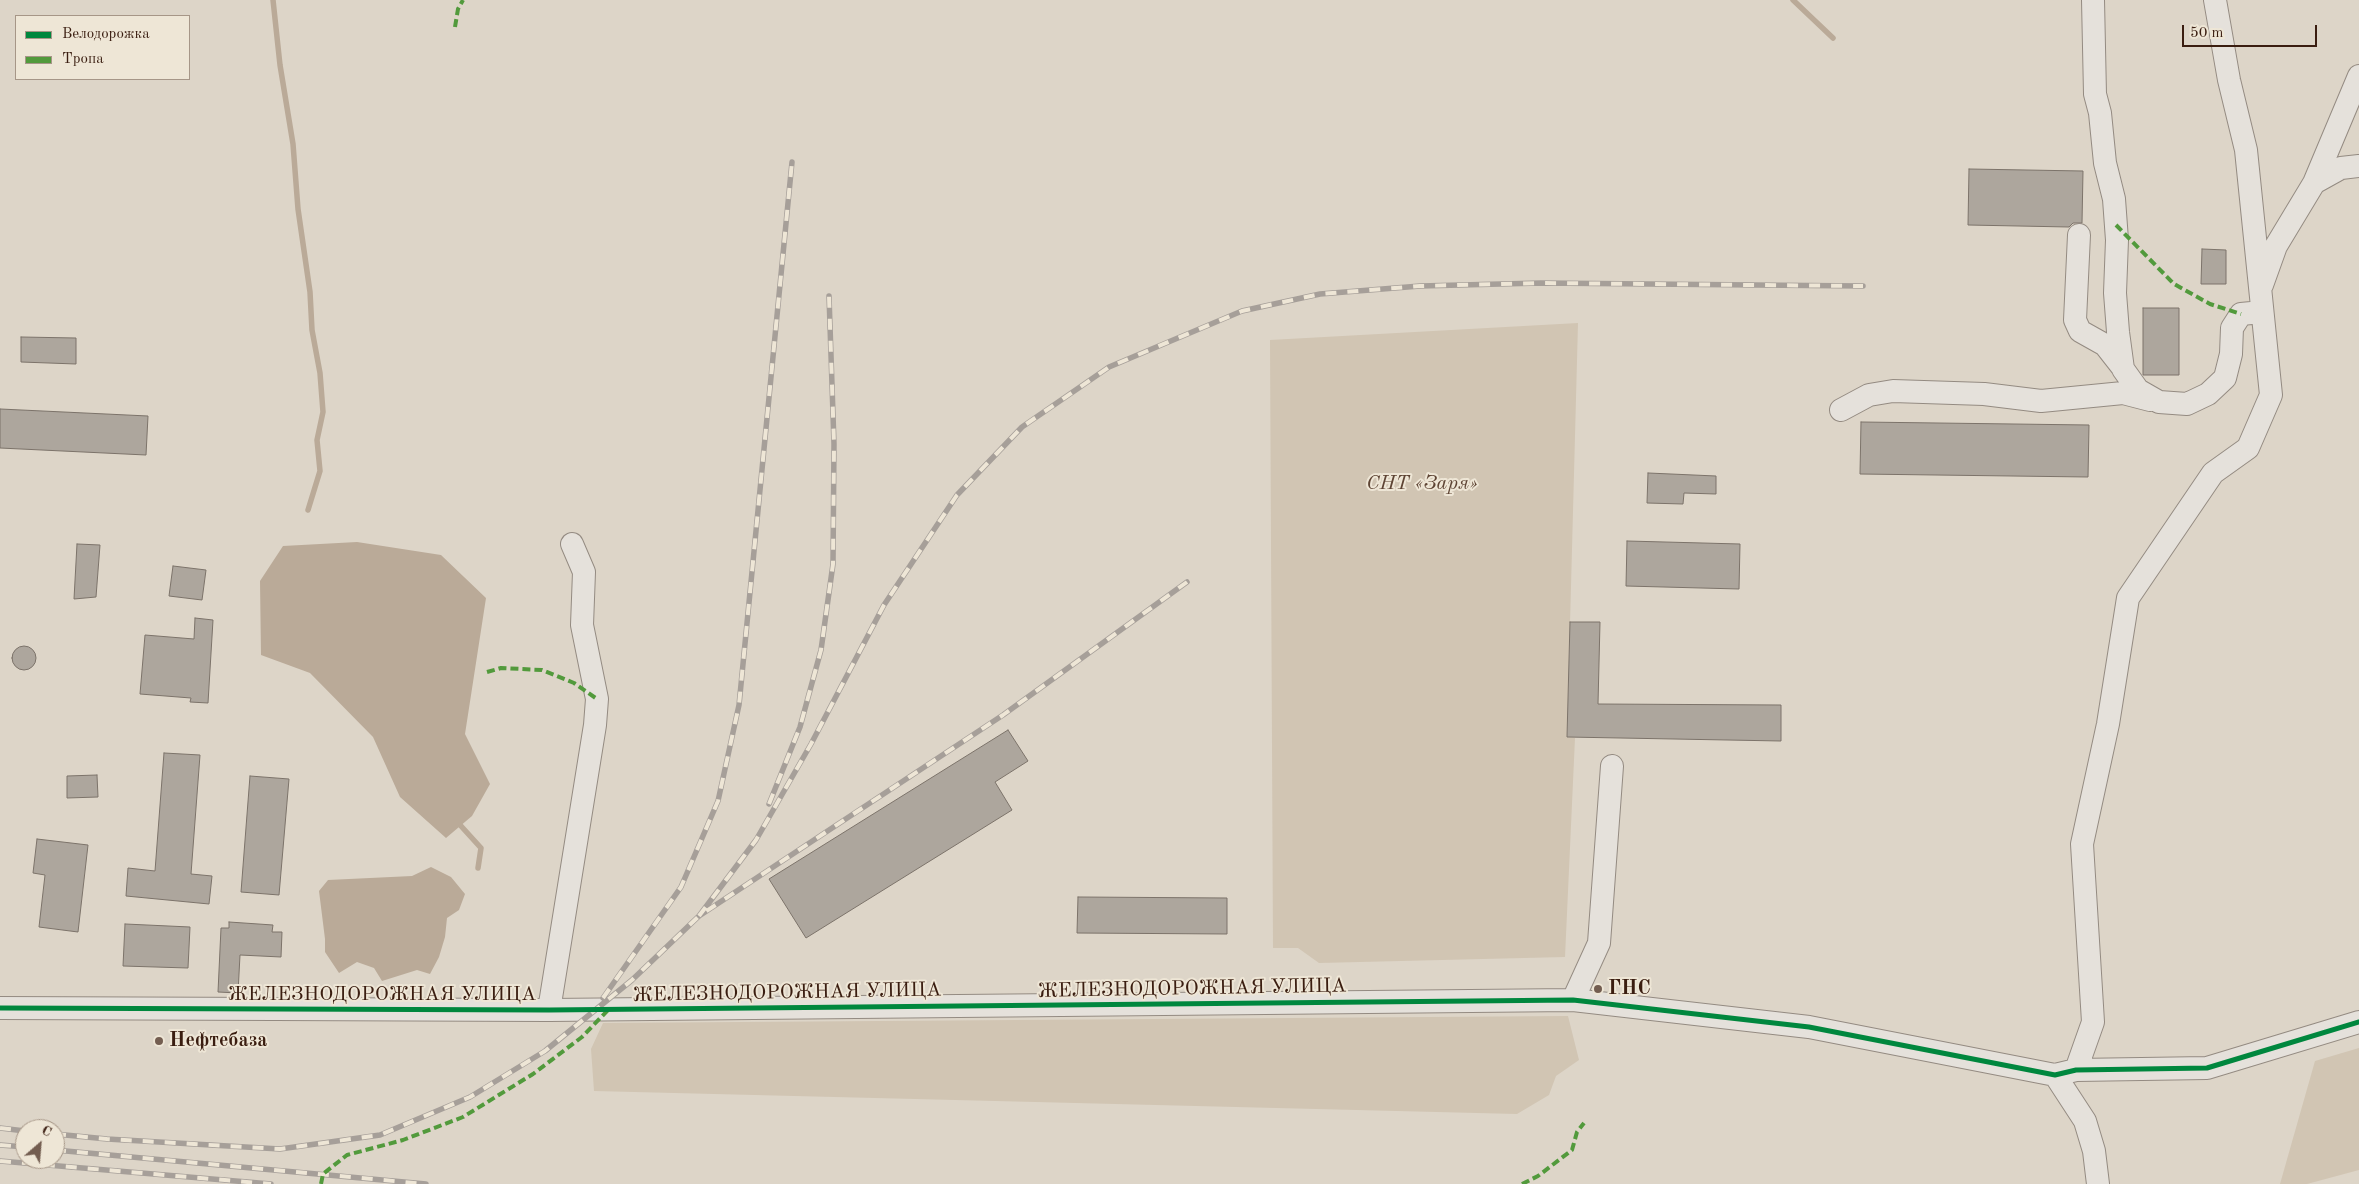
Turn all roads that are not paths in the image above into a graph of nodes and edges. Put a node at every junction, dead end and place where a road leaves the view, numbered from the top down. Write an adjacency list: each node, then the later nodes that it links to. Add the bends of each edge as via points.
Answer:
1 (2093, 0): 8 (street, via 2096,94 2105,163 2114,199 2117,240 2115,293)
2 (2215, 0): 7 (street, via 2246,150)
3 (2359, 76): 5 (street)
4 (2359, 166): 5 (street, via 2341,168)
5 (2314, 183): 7 (street, via 2276,246)
6 (2079, 235): 8 (street, via 2075,320 2080,331 2105,345)
7 (2261, 301): 9 (street, via 2240,314 2232,328 2226,378 2208,394 2186,404); 17 (street, via 2270,395 2248,448 2213,473 2128,598 2108,724 2082,844 2093,1022)
8 (2123, 368): 9 (street, via 2138,390)
9 (2159, 402): 10 (street, via 2123,392 2041,401 1984,394 1894,391 1869,395)
10 (1841, 410)
11 (572, 544): 15 (street, via 584,572 582,625 597,699)
12 (1612, 766): 13 (street, via 1599,943)
13 (1573, 1000): 15 (street, ЖЕЛЕЗНОДОРОЖНАЯ УЛИЦА); 18 (street, ЖЕЛЕЗНОДОРОЖНАЯ УЛИЦА, via 1808,1027)
14 (0, 1008): 15 (street, ЖЕЛЕЗНОДОРОЖНАЯ УЛИЦА)
15 (549, 1010)
16 (2359, 1022): 17 (street, via 2207,1068)
17 (2076, 1070): 18 (street)
18 (2054, 1075): 19 (street, via 2085,1120)
19 (2098, 1184)

